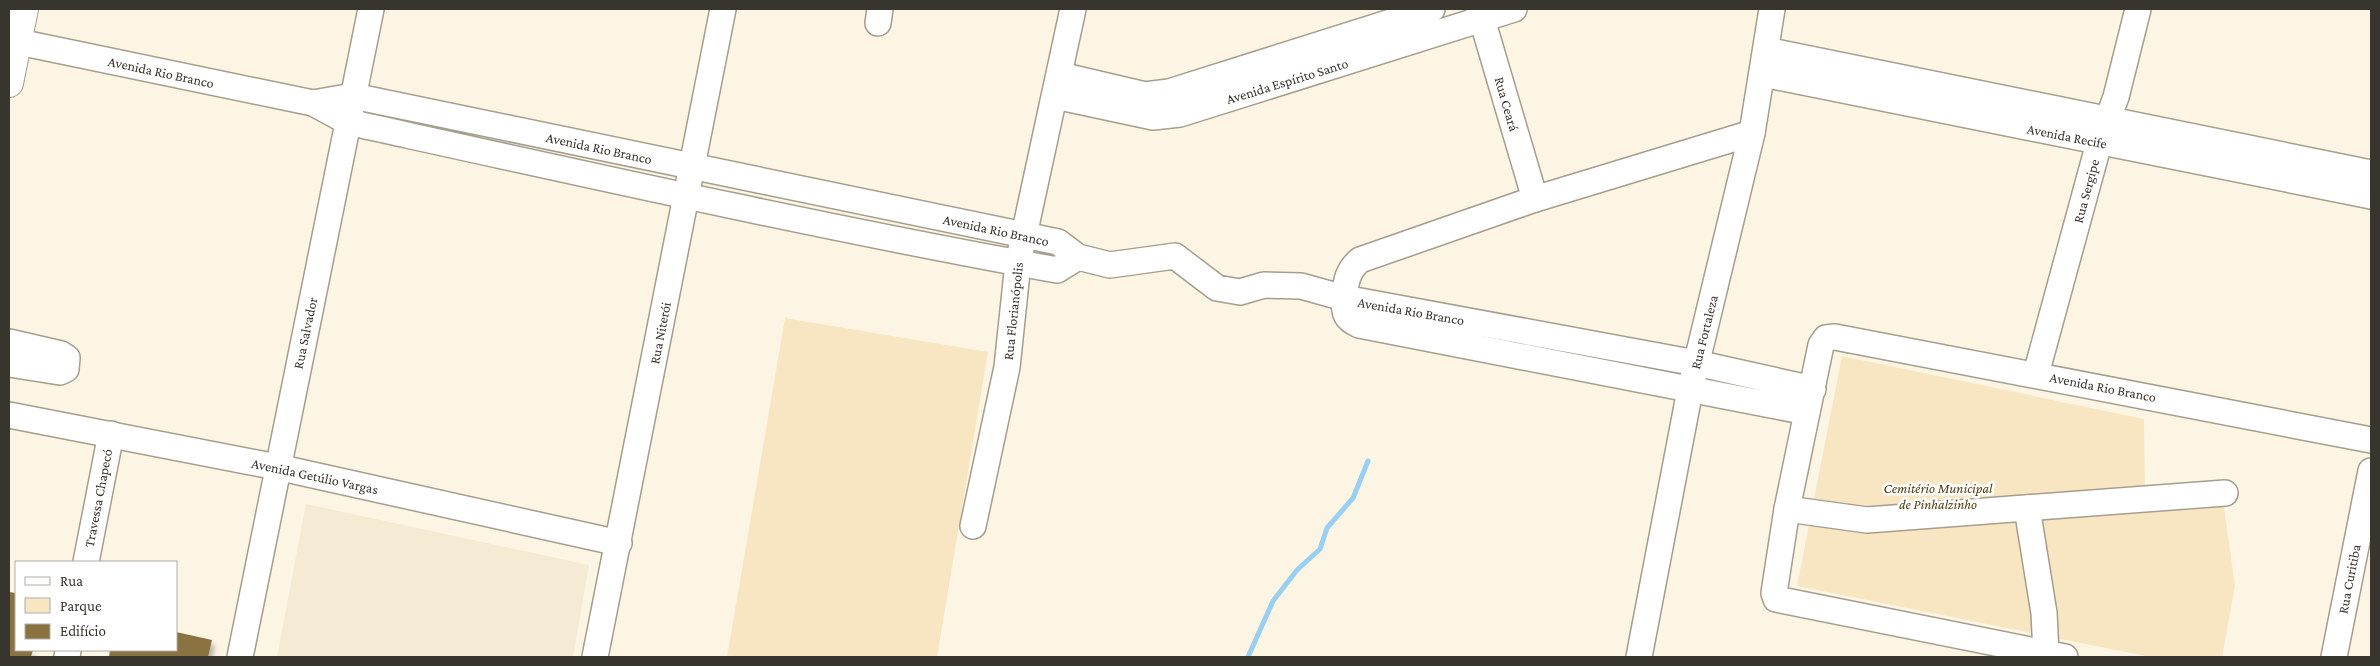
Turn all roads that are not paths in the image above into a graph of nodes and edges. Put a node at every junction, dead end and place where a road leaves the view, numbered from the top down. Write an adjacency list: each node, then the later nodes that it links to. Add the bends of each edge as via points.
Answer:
1 (24, 9): 11 (main road)
2 (371, 9): 15 (street, Rua Salvador)
3 (723, 9): 26 (street, Rua Niterói)
4 (1073, 9): 14 (street, Rua Florianópolis)
5 (1514, 9): 9 (street, Avenida Espírito Santo)
6 (1772, 9): 12 (street, Rua Fortaleza)
7 (2138, 9): 18 (street, Rua Sergipe)
8 (1424, 10): 10 (street); 14 (street, Avenida Espírito Santo, via 1170,92 1145,95)
9 (1481, 14): 10 (street, Avenida Espírito Santo); 31 (street, Rua Ceará)
10 (1438, 33): 14 (street, Avenida Espírito Santo, via 1180,114 1153,117)
11 (13, 41): 13 (main road); 16 (street, Avenida Rio Branco)
12 (1765, 62): 18 (street, Avenida Recife); 20 (street, Rua Fortaleza); 22 (street, Avenida Recife)
13 (9, 83)
14 (1058, 85): 35 (street, Rua Florianópolis)
15 (353, 96): 16 (street, Avenida Rio Branco); 17 (street, Avenida Rio Branco); 19 (street, Rua Salvador)
16 (313, 103): 19 (street, Avenida Rio Branco)
17 (460, 119): 21 (street, Avenida Rio Branco); 23 (street)
18 (2108, 119): 22 (street, Rua Sergipe); 24 (street, Avenida Recife)
19 (348, 122): 23 (street, Avenida Rio Branco); 53 (street, Rua Salvador)
20 (1752, 133): 31 (street); 44 (street, Rua Fortaleza)
21 (566, 141): 25 (street); 26 (street, Avenida Rio Branco)
22 (2099, 143): 24 (street, Avenida Recife); 47 (street, Rua Sergipe)
23 (456, 146): 25 (street, Avenida Rio Branco)
24 (2207, 152): 27 (street, Avenida Recife)
25 (560, 168): 29 (street, Avenida Rio Branco)
26 (692, 168): 29 (street, Rua Niterói); 32 (street, Avenida Rio Branco)
27 (2315, 173): 28 (street, Avenida Recife); 30 (street, Avenida Recife)
28 (2371, 173)
29 (686, 196): 34 (street, Avenida Rio Branco); 59 (street, Rua Niterói)
30 (2371, 196)
31 (1535, 199): 39 (street, via 1360,260 1350,268 1346,277)
32 (850, 200): 33 (street, Avenida Rio Branco); 34 (street)
33 (928, 216): 35 (street, Avenida Rio Branco); 36 (street)
34 (844, 228): 36 (street, Avenida Rio Branco)
35 (1024, 235): 37 (street, Avenida Rio Branco, via 1058,242); 38 (street, Rua Florianópolis)
36 (923, 244): 38 (street, Avenida Rio Branco)
37 (1078, 258): 38 (street, Avenida Rio Branco, via 1058,270); 39 (street, via 1110,265 1175,256 1217,288 1240,292 1264,285 1301,286)
38 (1018, 262): 58 (street, Rua Florianópolis, via 1007,367)
39 (1344, 298): 40 (street, Avenida Rio Branco); 43 (street, Avenida Rio Branco, via 1344,313 1359,326)
40 (1509, 329): 42 (street, Avenida Rio Branco); 43 (street)
41 (9, 342): 45 (street, via 67,358 66,369 60,372)
42 (1595, 344): 44 (street, Avenida Rio Branco); 46 (street)
43 (1505, 354): 46 (street, Avenida Rio Branco)
44 (1696, 363): 48 (street, Rua Fortaleza); 49 (street, Avenida Rio Branco)
45 (9, 364)
46 (1589, 370): 48 (street, Avenida Rio Branco)
47 (2036, 374): 49 (street, Avenida Rio Branco, via 1835,337 1826,338 1821,345); 52 (street, Avenida Rio Branco)
48 (1690, 390): 49 (street, Avenida Rio Branco); 65 (street, Rua Fortaleza)
49 (1810, 401): 57 (street)
50 (9, 415): 51 (street, Avenida Getúlio Vargas)
51 (111, 434): 53 (street, Avenida Getúlio Vargas); 60 (street, Travessa Chapecó)
52 (2371, 440)
53 (277, 468): 59 (street, Avenida Getúlio Vargas); 63 (street, Rua Salvador)
54 (2371, 471): 66 (street, Rua Curitiba)
55 (2225, 494): 56 (street)
56 (2027, 508): 57 (street, via 1867,520); 62 (street, via 2044,613)
57 (1787, 509): 61 (street, via 1774,593 1776,599)
58 (973, 526)
59 (620, 543): 64 (street, Rua Niterói)
60 (86, 561)
61 (1985, 649): 62 (street)
62 (2056, 655)
63 (240, 657)
64 (595, 657)
65 (1639, 657)
66 (2334, 657)

